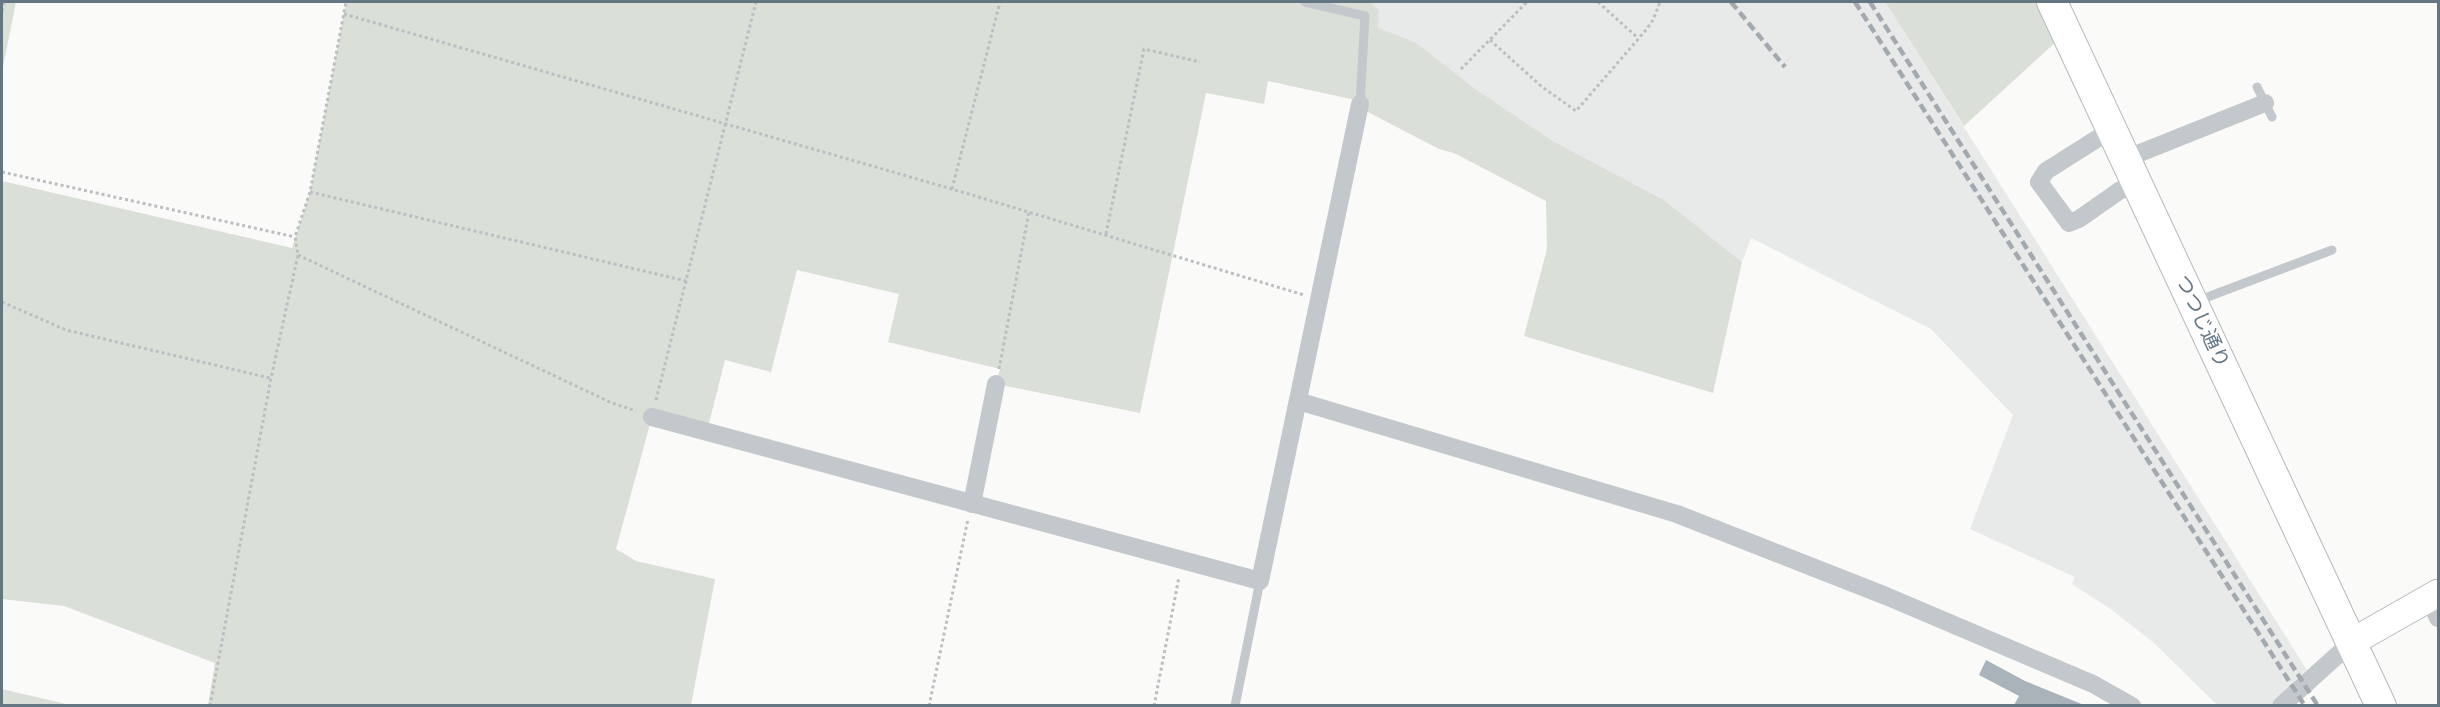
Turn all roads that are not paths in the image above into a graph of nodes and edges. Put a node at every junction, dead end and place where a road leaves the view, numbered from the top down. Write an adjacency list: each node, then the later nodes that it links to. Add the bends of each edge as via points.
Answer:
1 (1305, 2): 4 (lane, via 1365,16)
2 (2052, 2): 5 (main road, つつじ通り)
3 (2265, 102): 6 (street)
4 (1360, 104): 10 (street)
5 (2111, 130): 6 (main road, つつじ通り); 6 (street, via 2046,171 2039,182 2069,223 2119,191)
6 (2130, 171): 8 (main road, つつじ通り)
7 (2332, 250): 8 (lane)
8 (2192, 302): 15 (main road, つつじ通り)
9 (996, 384): 12 (street)
10 (1298, 401): 13 (street); 17 (street, via 1677,514 1897,601 2093,684)
11 (652, 417): 12 (street)
12 (972, 504): 13 (street)
13 (1260, 581): 16 (lane)
14 (2435, 603): 15 (street)
15 (2352, 642): 18 (street); 19 (main road, つつじ通り)
16 (1235, 705)
17 (2132, 705)
18 (2281, 705)
19 (2381, 705)

